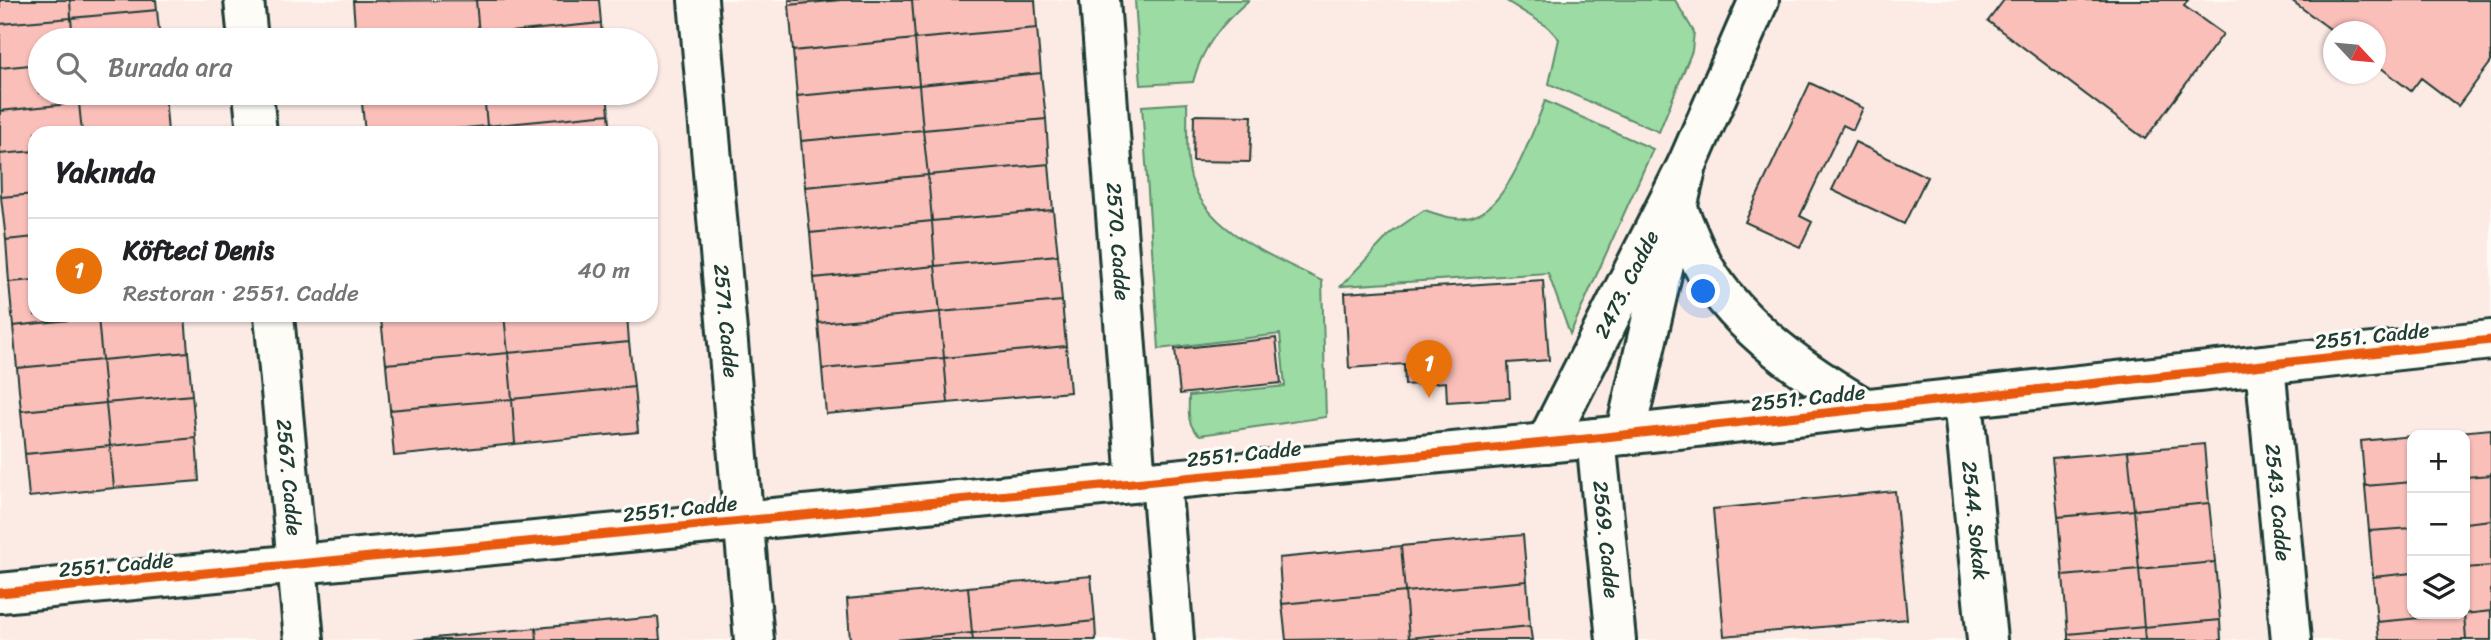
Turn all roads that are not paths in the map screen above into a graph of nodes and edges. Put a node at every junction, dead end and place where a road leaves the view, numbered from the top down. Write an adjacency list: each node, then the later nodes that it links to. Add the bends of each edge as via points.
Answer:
1 (244, 0): 5 (street)
2 (698, 0): 18 (street, 2571. Cadde)
3 (1100, 0): 17 (street, 2570. Cadde)
4 (1759, 0): 8 (street)
5 (247, 28)
6 (254, 105): 7 (street)
7 (256, 126)
8 (1687, 165): 9 (street, 2473. Cadde); 16 (street, 2473. Cadde)
9 (1678, 209): 14 (street, 2473. Cadde, via 1722,295 1791,359); 15 (street, 2473. Cadde)
10 (275, 322): 19 (street, 2567. Cadde)
11 (2491, 341): 12 (street, 2551. Cadde)
12 (2265, 365): 13 (street, 2551. Cadde); 26 (street, 2543. Cadde)
13 (1963, 400): 14 (street, 2551. Cadde); 25 (street, 2544. Sokak)
14 (1868, 410): 15 (street, 2551. Cadde)
15 (1611, 437): 16 (street, 2551. Cadde); 24 (street, 2569. Cadde)
16 (1546, 443): 17 (street, 2551. Cadde)
17 (1149, 481): 18 (street, 2551. Cadde); 23 (street, 2570. Cadde)
18 (743, 520): 19 (street, 2551. Cadde); 22 (street, 2571. Cadde)
19 (297, 565): 20 (street, 2551. Cadde); 21 (street, 2567. Cadde)
20 (0, 593)
21 (304, 640)
22 (754, 640)
23 (1174, 640)
24 (1616, 640)
25 (1987, 640)
26 (2291, 640)

